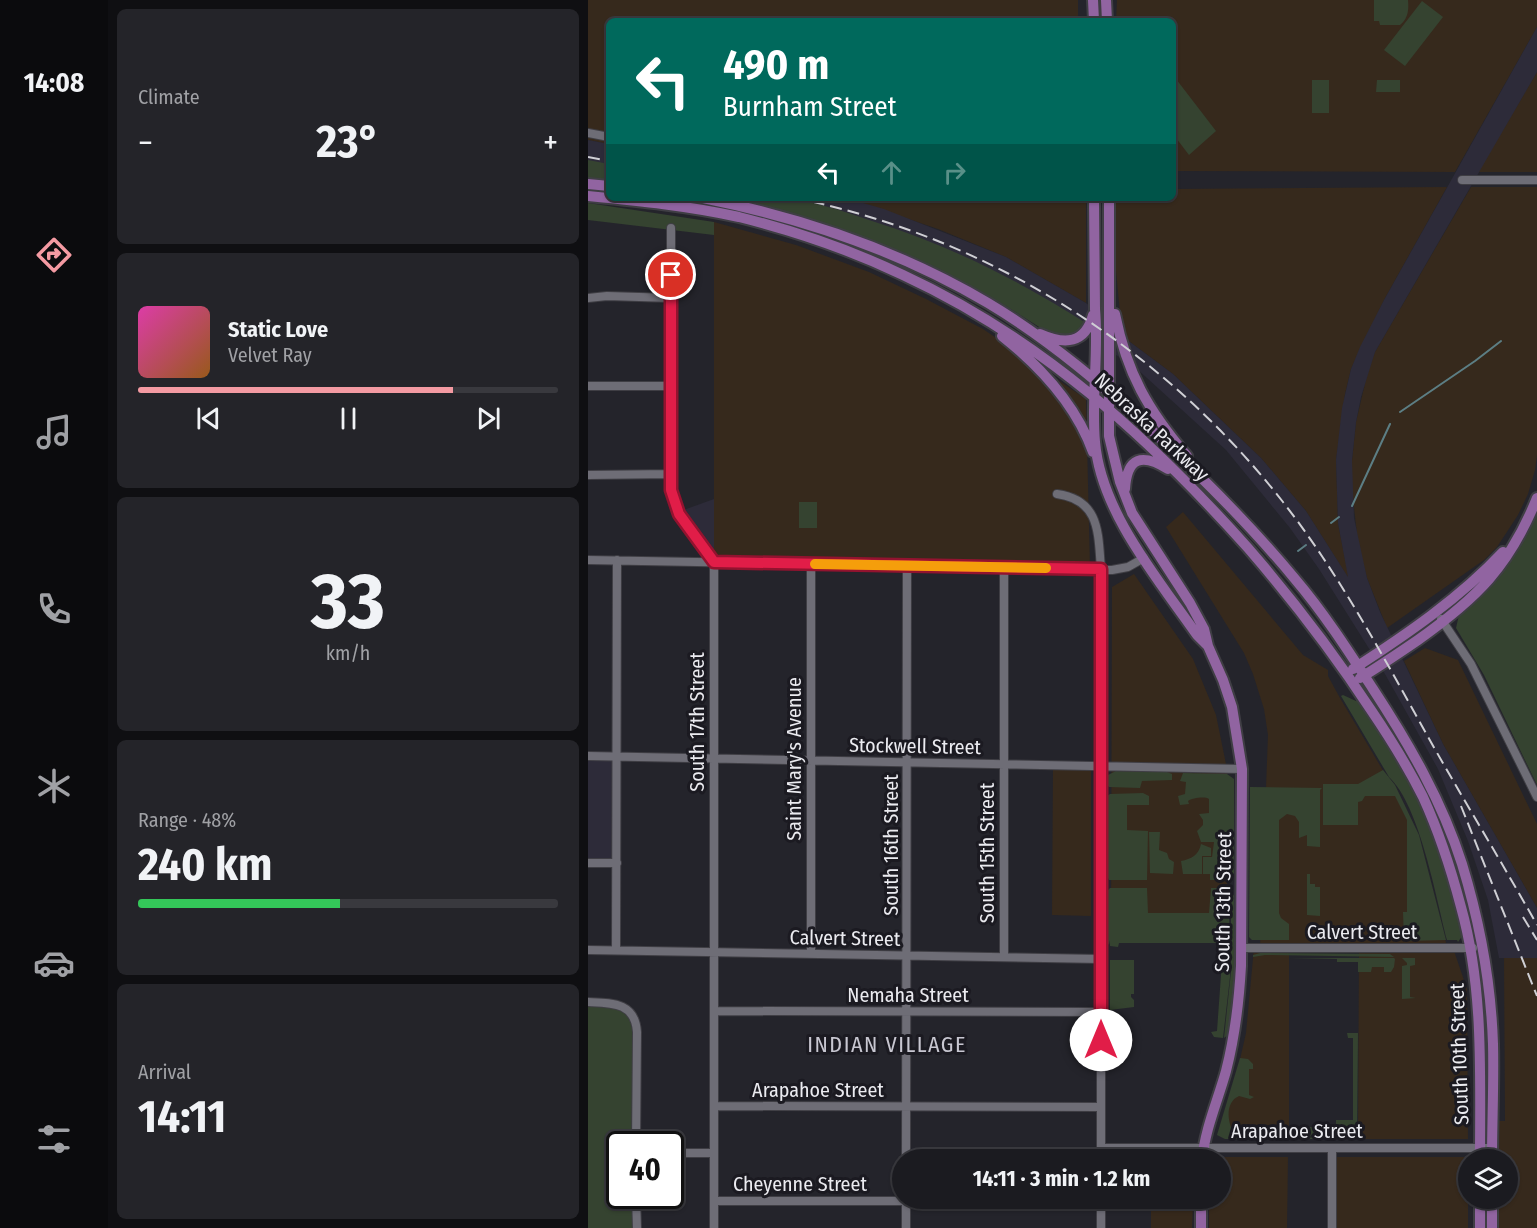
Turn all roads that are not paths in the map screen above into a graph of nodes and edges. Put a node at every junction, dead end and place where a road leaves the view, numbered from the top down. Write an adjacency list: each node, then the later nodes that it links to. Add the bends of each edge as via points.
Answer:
1 (1094, 0): 3 (main road)
2 (1107, 0): 4 (main road)
3 (1094, 18)
4 (1107, 18)
5 (588, 133): 6 (street)
6 (606, 136)
7 (1462, 180): 8 (street)
8 (1537, 180)
9 (588, 184): 10 (main road)
10 (606, 186)
11 (588, 196): 12 (main road, Nebraska Parkway)
12 (606, 198)
13 (628, 201): 21 (main road, Nebraska Parkway, via 739,217 797,234 900,273)
14 (716, 201): 23 (main road, Nebraska Parkway, via 772,214 878,248)
15 (1094, 201): 22 (main road, South 13th Street)
16 (1109, 201): 18 (main road)
17 (671, 228): 20 (street)
18 (1108, 270): 27 (main road, South 13th Street); 36 (main road, via 1121,344 1142,396)
19 (588, 298): 20 (street)
20 (671, 298): 26 (street)
21 (969, 309): 28 (main road, Nebraska Parkway, via 1042,355); 32 (main road, via 1019,349 1057,389 1082,428)
22 (1095, 309): 23 (main road, via 1085,333 1070,340 1046,337); 24 (main road, South 13th Street)
23 (1016, 320): 24 (main road, Nebraska Parkway)
24 (1095, 380): 27 (main road, Nebraska Parkway); 28 (main road, South 13th Street)
25 (588, 386): 26 (street)
26 (671, 386): 30 (street)
27 (1108, 391): 29 (main road, South 13th Street); 36 (main road, Nebraska Parkway)
28 (1095, 396): 29 (main road, Nebraska Parkway); 32 (main road, South 13th Street, via 1095,445)
29 (1108, 407): 33 (main road, Nebraska Parkway); 35 (main road, South 13th Street, via 1109,436)
30 (671, 474): 31 (street); 42 (street, via 677,510)
31 (588, 475)
32 (1102, 475): 39 (main road, South 13th Street, via 1123,524)
33 (1181, 477): 35 (main road, via 1153,461 1138,460 1127,473); 52 (main road, Nebraska Parkway, via 1289,595)
34 (1057, 494): 46 (street, via 1077,500 1094,518)
35 (1125, 495): 49 (main road, South 13th Street, via 1141,529 1190,603)
36 (1220, 495): 50 (main road, Nebraska Parkway, via 1295,579)
37 (1537, 498): 38 (main road)
38 (1521, 532): 47 (main road, via 1479,577); 48 (main road, via 1488,581)
39 (1144, 558): 46 (street, via 1122,568); 49 (main road, South 13th Street, via 1197,636)
40 (588, 560): 41 (street)
41 (617, 560): 42 (street); 54 (street)
42 (714, 562): 43 (street); 55 (street, South 17th Street)
43 (811, 564): 44 (street); 56 (street, Saint Mary's Avenue)
44 (907, 566): 45 (street); 57 (street, South 16th Street)
45 (1004, 568): 46 (street); 58 (street, South 15th Street)
46 (1101, 569): 59 (street)
47 (1436, 611): 48 (street); 50 (main road)
48 (1443, 622): 51 (main road); 61 (street, via 1471,664)
49 (1208, 646): 60 (main road, South 13th Street, via 1232,708)
50 (1358, 666): 51 (main road, Nebraska Parkway); 52 (main road)
51 (1364, 675): 52 (main road); 66 (main road, Nebraska Parkway, via 1407,743 1441,808 1461,862)
52 (1350, 677): 65 (main road, Nebraska Parkway, via 1401,757 1426,805 1446,855)
53 (588, 756): 54 (street, Stockwell Street)
54 (616, 756): 55 (street, Stockwell Street); 63 (street)
55 (714, 758): 56 (street, Stockwell Street); 69 (street, South 17th Street)
56 (810, 760): 57 (street, Stockwell Street); 70 (street, Saint Mary's Avenue)
57 (907, 762): 58 (street, Stockwell Street); 71 (street, South 16th Street)
58 (1004, 764): 59 (street, Stockwell Street); 72 (street, South 15th Street)
59 (1102, 766): 60 (street, Stockwell Street); 73 (street)
60 (1242, 769): 64 (main road, South 13th Street)
61 (1537, 797)
62 (588, 863): 63 (street)
63 (616, 863): 68 (street)
64 (1241, 948): 65 (street, Calvert Street); 83 (main road, South 13th Street, via 1235,1029)
65 (1471, 948): 66 (street, Calvert Street); 86 (main road, South 10th Street, via 1479,1022)
66 (1483, 948): 87 (main road, South 10th Street, via 1493,1044)
67 (588, 950): 68 (street, Calvert Street)
68 (616, 950): 69 (street, Calvert Street)
69 (713, 952): 70 (street, Calvert Street); 75 (street, South 17th Street)
70 (810, 954): 71 (street, Calvert Street)
71 (907, 956): 72 (street, Calvert Street); 76 (street, South 16th Street)
72 (1004, 957): 73 (street, Calvert Street)
73 (1101, 959): 77 (street)
74 (588, 1002): 81 (street, via 614,1003 629,1011 635,1021)
75 (714, 1011): 76 (street, Nemaha Street); 78 (street, South 17th Street)
76 (907, 1012): 77 (street, Nemaha Street); 79 (street, South 16th Street)
77 (1101, 1012): 80 (street)
78 (714, 1106): 79 (street, Arapahoe Street); 89 (street, South 17th Street)
79 (907, 1106): 80 (street, Arapahoe Street); 85 (street, South 16th Street)
80 (1101, 1107): 82 (street)
81 (636, 1131)
82 (1101, 1148): 83 (street, Arapahoe Street)
83 (1204, 1148): 84 (street, Arapahoe Street)
84 (1332, 1148): 90 (street, Arapahoe Street); 104 (street)
85 (906, 1149)
86 (1480, 1149)
87 (1492, 1149)
88 (684, 1153): 89 (street)
89 (714, 1153): 92 (street, South 17th Street)
90 (1458, 1153)
91 (892, 1200): 92 (street, Cheyenne Street)
92 (714, 1201): 100 (street, South 17th Street)
93 (636, 1209): 99 (street)
94 (906, 1209): 101 (street)
95 (1101, 1209): 102 (street)
96 (1201, 1209): 103 (main road)
97 (1480, 1209): 105 (main road)
98 (1492, 1209): 106 (main road)
99 (637, 1228)
100 (714, 1228)
101 (906, 1228)
102 (1101, 1228)
103 (1201, 1228)
104 (1332, 1228)
105 (1480, 1228)
106 (1492, 1228)

